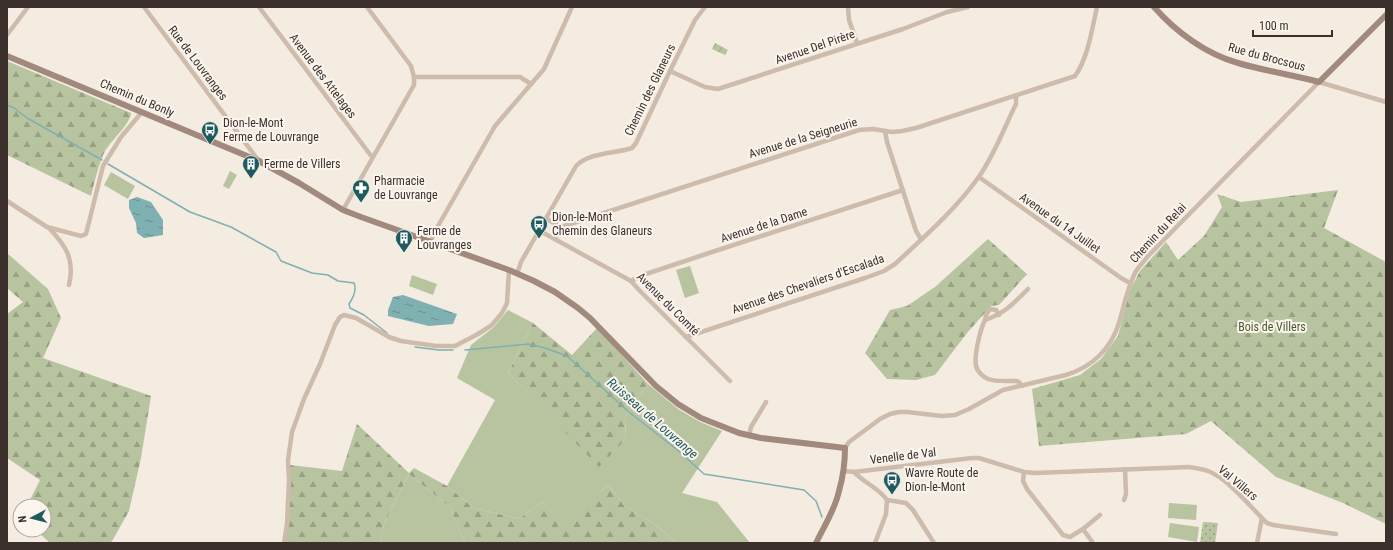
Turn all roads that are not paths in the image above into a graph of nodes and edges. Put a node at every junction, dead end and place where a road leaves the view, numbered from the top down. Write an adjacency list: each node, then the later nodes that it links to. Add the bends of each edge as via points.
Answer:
1 (28, 7): 12 (street)
2 (144, 7): 24 (street, Rue de Louvranges)
3 (259, 7): 23 (street, Avenue des Attelages)
4 (367, 7): 16 (street, via 411,66)
5 (572, 7): 18 (street, via 544,69)
6 (705, 7): 15 (street, Chemin des Glaneurs, via 695,20)
7 (848, 7): 13 (street)
8 (968, 7): 13 (street, Avenue Del Pirère)
9 (1097, 7): 19 (street, Avenue de la Seigneurie, via 1088,45 1075,76)
10 (1154, 7): 17 (street, Rue du Brocsous, via 1191,40 1216,54 1237,63)
11 (1386, 15): 17 (street, Chemin du Relai)
12 (7, 35)
13 (856, 43): 15 (street, Avenue Del Pirère, via 718,89 705,87)
14 (7, 56): 21 (street, Chemin du Bonly)
15 (670, 71): 29 (street, Chemin des Glaneurs, via 632,148 581,160)
16 (414, 77): 18 (street, via 520,77); 23 (street, via 414,85)
17 (1320, 82): 20 (street); 39 (street, Chemin du Relai, via 1148,256)
18 (531, 84): 35 (street, via 494,126)
19 (1016, 96): 22 (street, Avenue de la Seigneurie, via 916,128); 25 (street, Avenue des Chevaliers d'Escalada, via 1016,104)
20 (1386, 102)
21 (142, 112): 24 (street, Chemin du Bonly); 30 (street, via 121,137 103,166 86,234 81,236)
22 (885, 131): 26 (street); 31 (street, Avenue de la Seigneurie, via 873,128 859,130)
23 (372, 158): 28 (street)
24 (259, 161): 28 (street, Rue de Louvranges)
25 (979, 177): 34 (street, Avenue des Chevaliers d'Escalada, via 960,201); 39 (street, Avenue du 14 Juillet)
26 (903, 190): 34 (street); 38 (street, Avenue de la Dame)
27 (7, 201): 30 (street)
28 (343, 210): 35 (street, Rue de Louvranges)
29 (546, 219): 31 (street); 32 (street, Chemin des Glaneurs)
30 (47, 227): 40 (street, via 68,253)
31 (561, 227): 33 (street)
32 (540, 230): 33 (street, Avenue du Comté); 37 (street, Chemin des Glaneurs, via 521,262)
33 (555, 238): 38 (street, Avenue du Comté)
34 (921, 239): 44 (street, Avenue des Chevaliers d'Escalada, via 884,271)
35 (430, 243): 36 (street, Rue de Louvranges)
36 (509, 270): 37 (street, Rue de Louvranges); 61 (street, via 507,303 502,313 492,325 455,346 401,341 356,318 344,315 340,317 292,432)
37 (517, 274): 48 (street, Rue de Louvranges, via 555,292 578,308 656,386 678,404 701,418)
38 (631, 281): 44 (street, Avenue du Comté)
39 (1130, 283): 46 (street, Chemin du Relai, via 1115,334 1098,358 1076,372)
40 (69, 285)
41 (1028, 289): 42 (street)
42 (999, 315): 43 (street); 43 (street, via 996,310 990,309)
43 (985, 320): 46 (street, via 978,345 976,368 991,380 1016,381)
44 (686, 337): 45 (street, Avenue du Comté)
45 (730, 381)
46 (1022, 386): 49 (street, Chemin du Relai, via 1003,390 955,414 890,414 849,442)
47 (766, 402): 48 (street, via 751,427)
48 (749, 436): 49 (street, Rue de Louvranges)
49 (846, 448): 52 (street)
50 (965, 458): 53 (street, Venelle de Val); 54 (street, Val Villers, via 979,458)
51 (1125, 469): 54 (street, Val Villers); 56 (street); 58 (street, Val Villers, via 1189,467 1208,471 1224,481)
52 (844, 470): 53 (street, Venelle de Val); 62 (street, via 836,502)
53 (854, 472): 55 (street)
54 (1024, 472): 59 (street, via 1023,480 1027,488 1063,535 1070,537)
55 (887, 500): 63 (street, via 886,514); 64 (street, via 906,503)
56 (1124, 500)
57 (1100, 515): 59 (street)
58 (1262, 518): 60 (street, Val Villers, via 1273,525); 66 (street)
59 (1082, 529): 65 (street)
60 (1336, 534)
61 (284, 543)
62 (816, 543)
63 (875, 543)
64 (934, 543)
65 (1094, 543)
66 (1257, 543)

